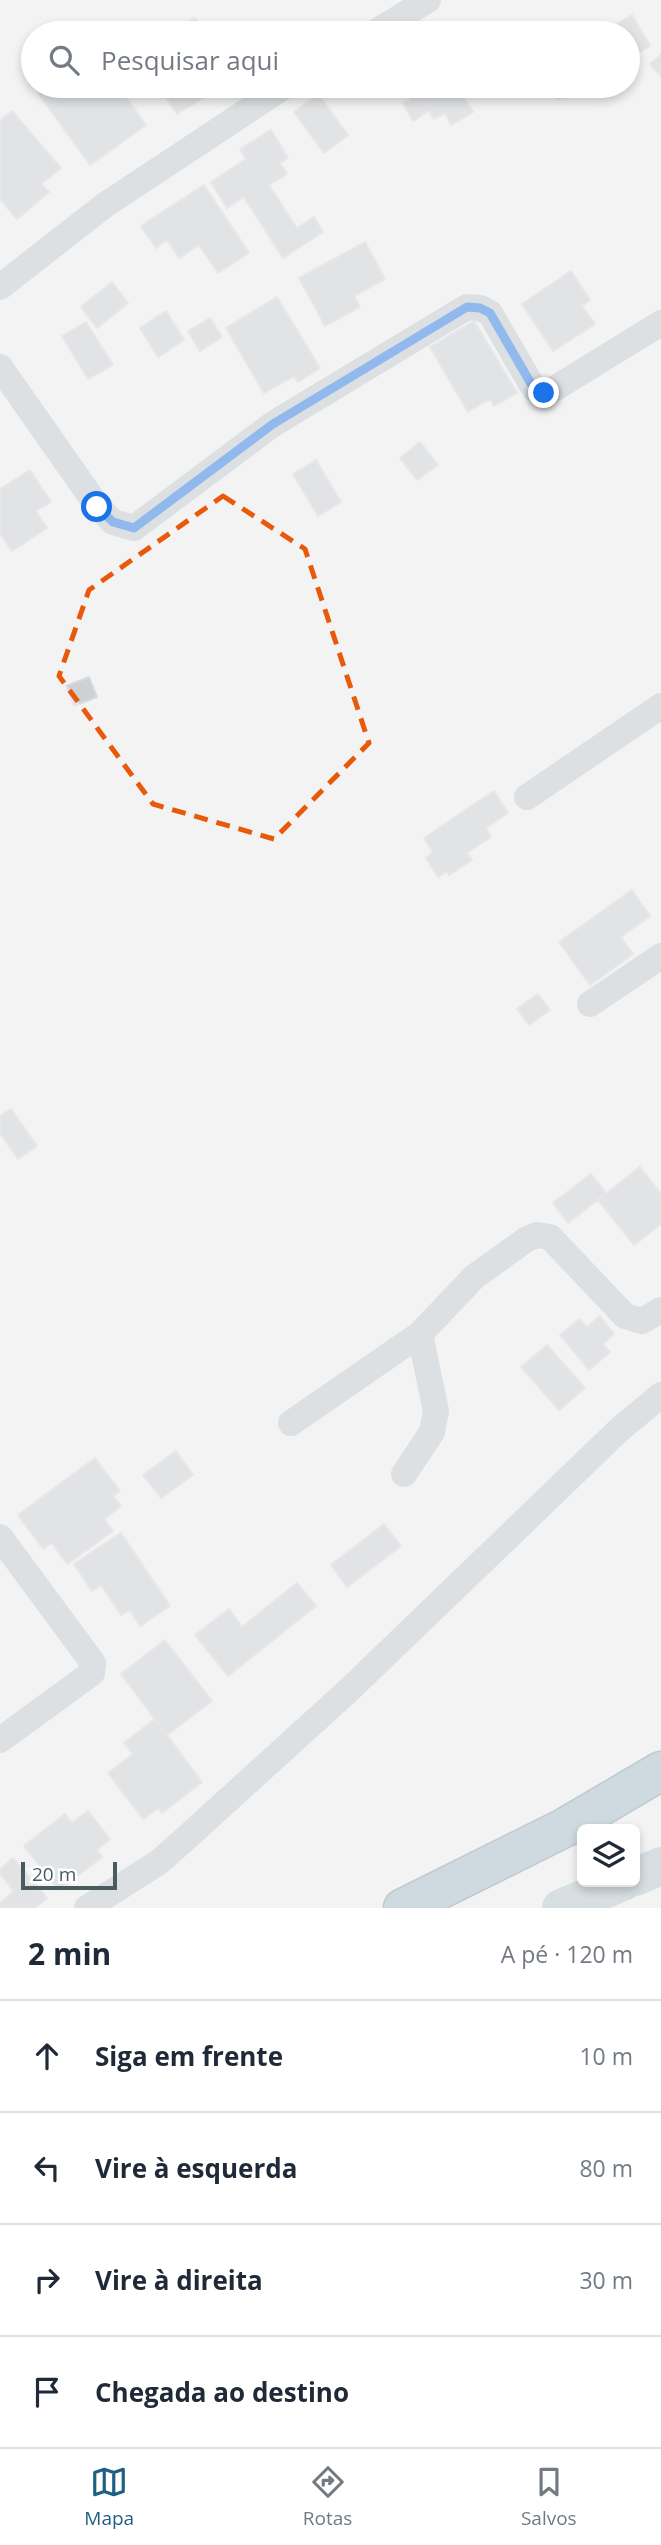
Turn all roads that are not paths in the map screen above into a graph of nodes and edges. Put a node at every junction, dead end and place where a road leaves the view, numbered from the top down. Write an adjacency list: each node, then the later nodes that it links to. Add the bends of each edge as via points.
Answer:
1 (428, 0): 2 (street)
2 (394, 21)
3 (267, 98): 4 (street, via 105,205)
4 (0, 287)
5 (661, 323): 6 (street, via 544,393 530,382 490,313 467,307 273,424 134,528 113,522 97,507)
6 (0, 367)
7 (661, 706): 8 (street)
8 (527, 797)
9 (661, 956): 10 (street)
10 (590, 1004)
11 (661, 1310): 12 (street, via 642,1321 625,1316 550,1237 537,1235 474,1278)
12 (420, 1334): 14 (street); 15 (street, via 436,1411 432,1432)
13 (661, 1395): 22 (street, via 159,1862)
14 (291, 1423)
15 (404, 1474)
16 (0, 1537): 17 (street, via 93,1663 92,1673)
17 (0, 1740)
18 (661, 1771): 23 (highway, via 564,1828)
19 (661, 1866): 20 (main road)
20 (640, 1875)
21 (611, 1887): 24 (main road)
22 (87, 1908)
23 (404, 1908)
24 (561, 1908)

